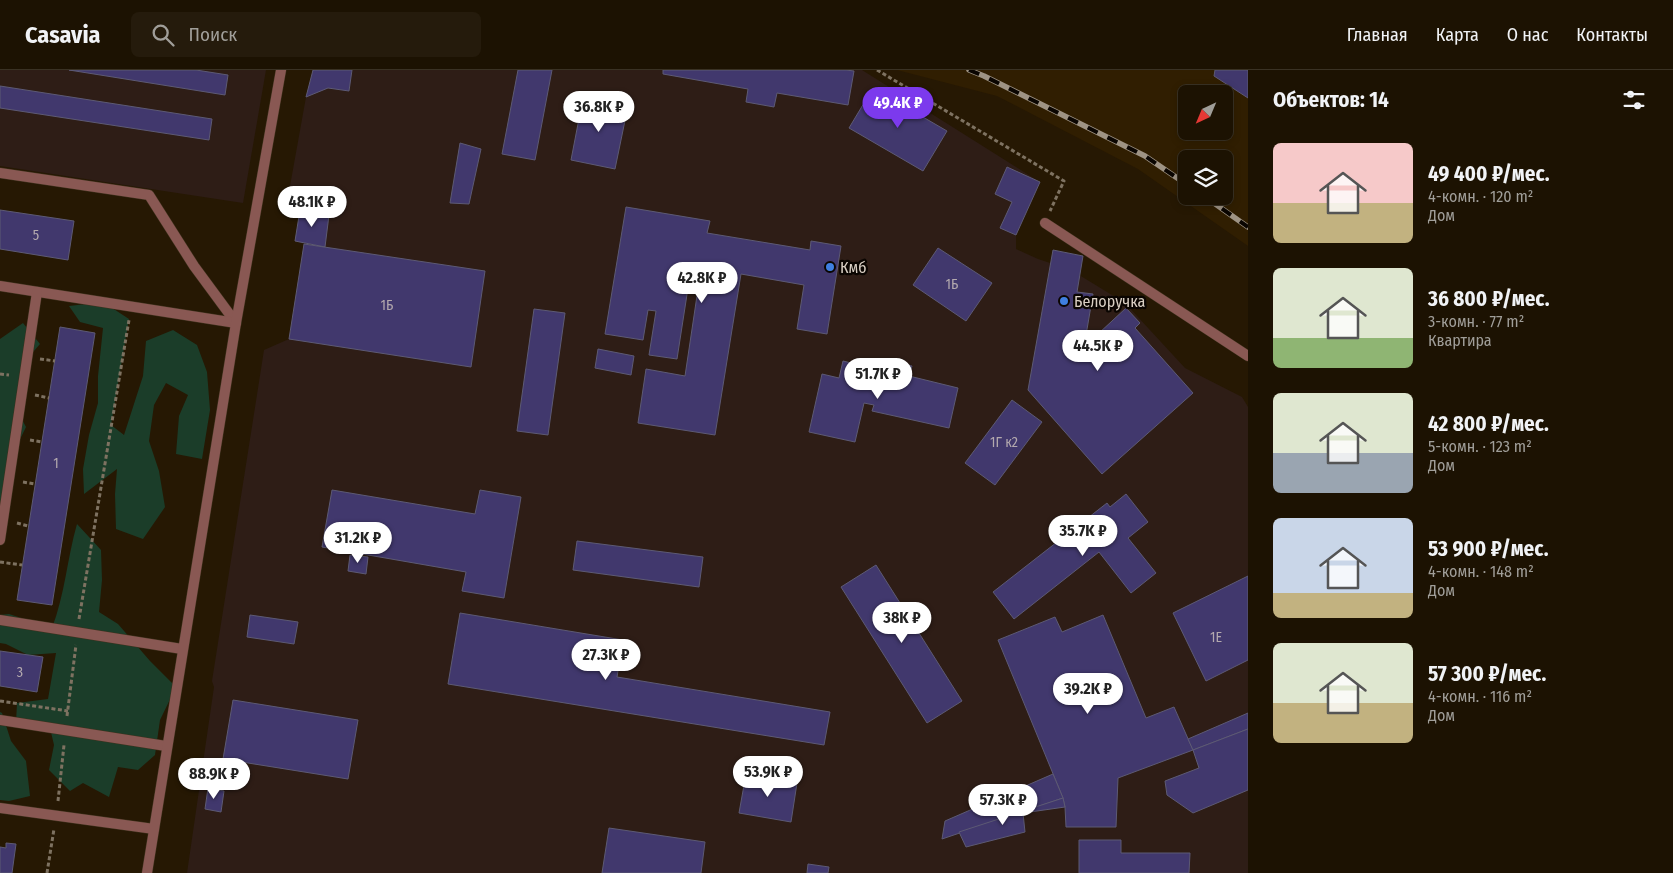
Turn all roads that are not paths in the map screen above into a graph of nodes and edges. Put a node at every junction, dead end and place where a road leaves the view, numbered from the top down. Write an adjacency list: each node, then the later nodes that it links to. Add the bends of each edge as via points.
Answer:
1 (281, 70): 6 (street)
2 (0, 173): 6 (street, via 149,195 194,266)
3 (1045, 223): 7 (street)
4 (0, 286): 5 (street)
5 (37, 292): 6 (street); 8 (street)
6 (236, 323): 10 (street)
7 (1248, 356)
8 (0, 540)
9 (0, 620): 10 (street)
10 (182, 649): 12 (street)
11 (0, 720): 12 (street)
12 (166, 746): 14 (street)
13 (0, 808): 14 (street)
14 (154, 829): 15 (street)
15 (147, 873)

